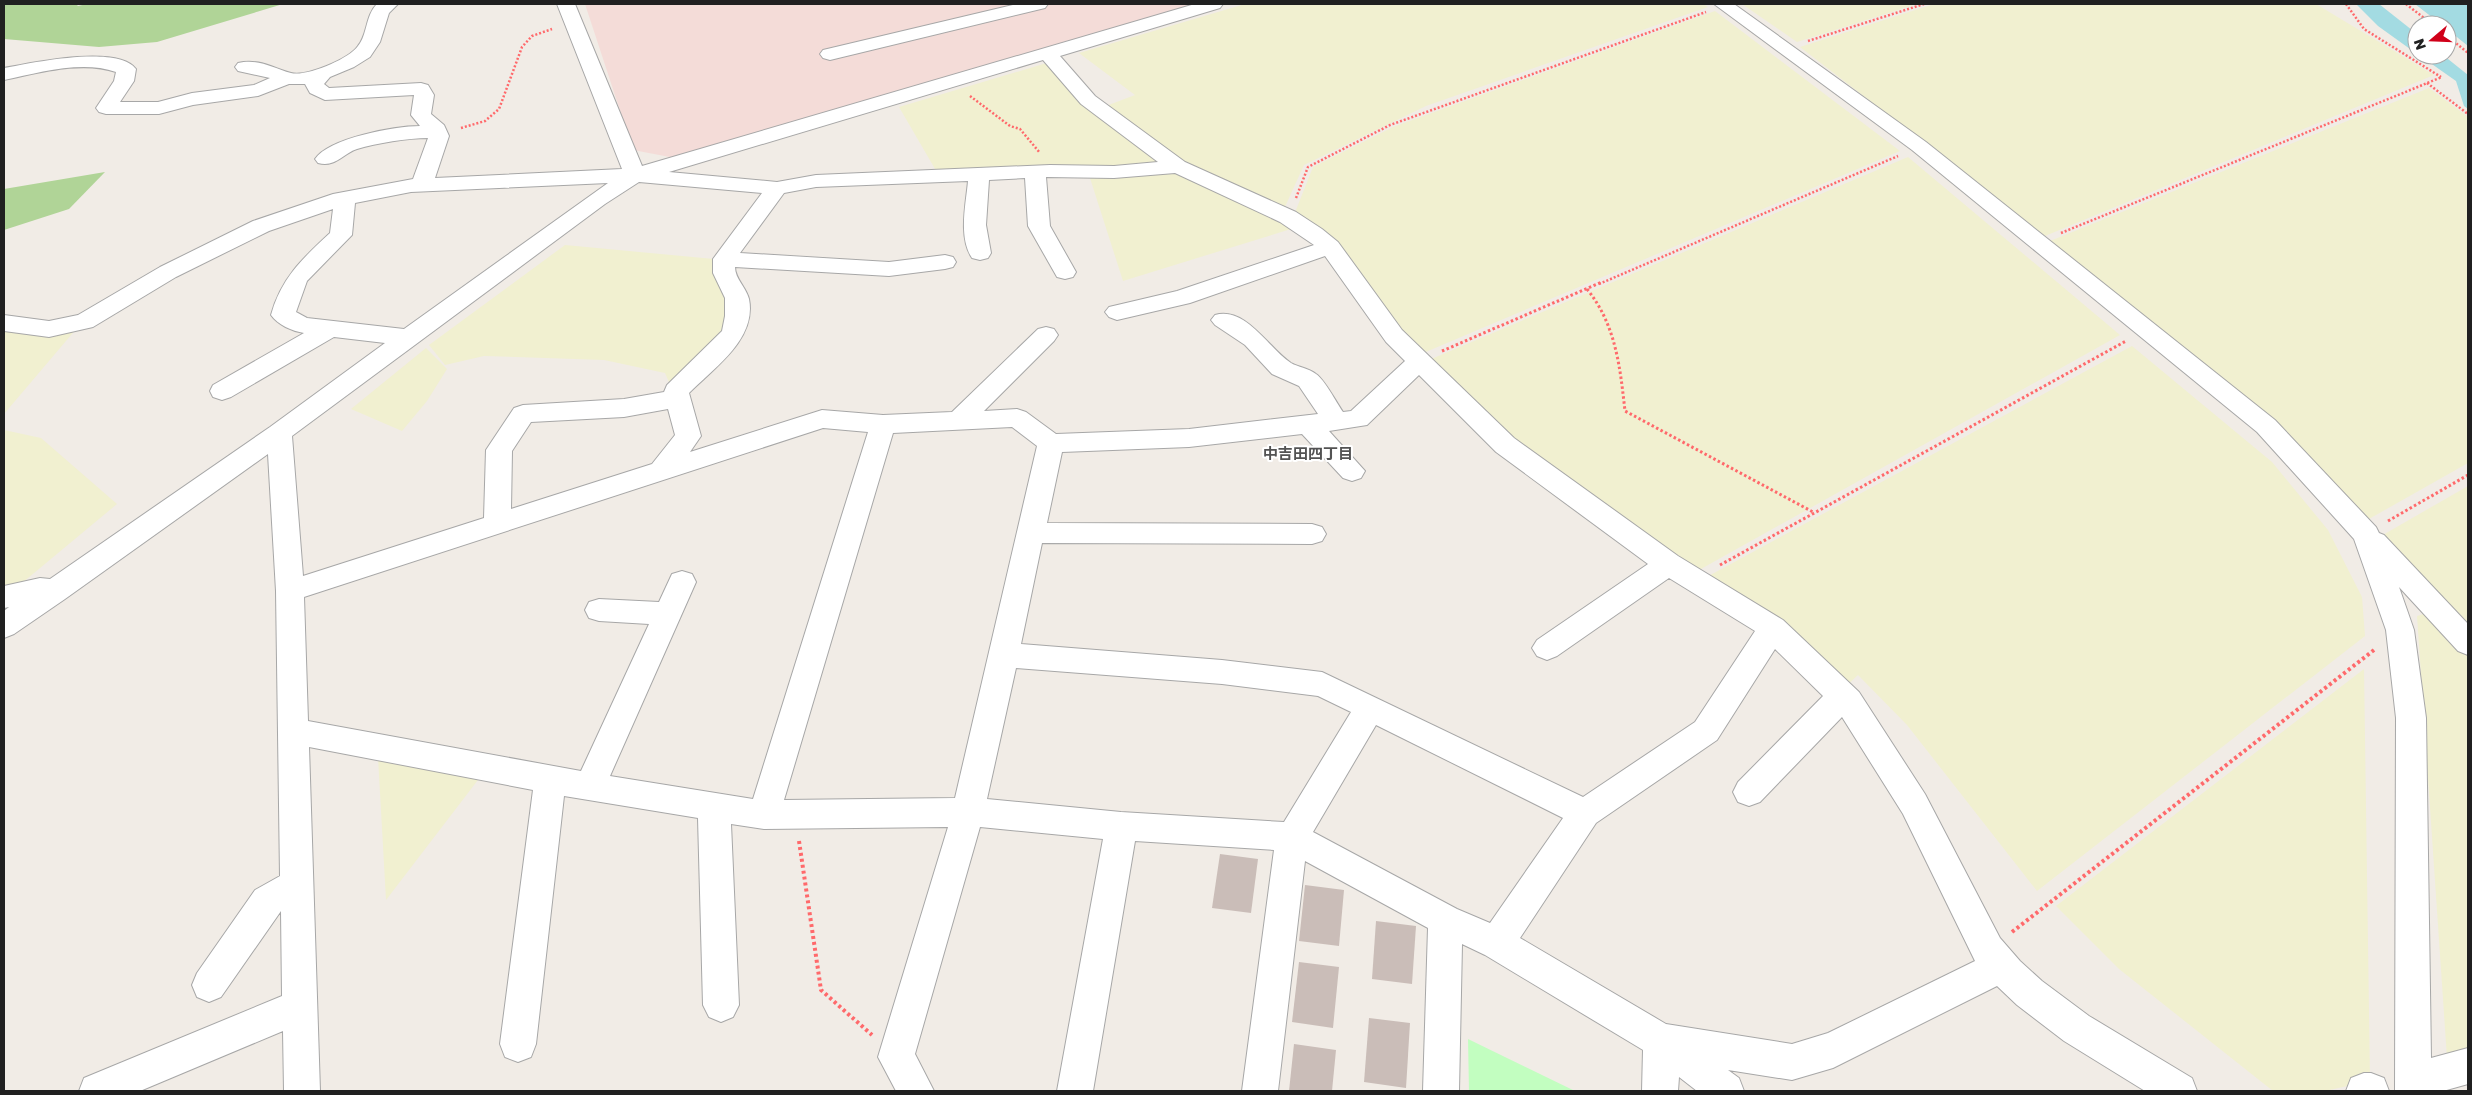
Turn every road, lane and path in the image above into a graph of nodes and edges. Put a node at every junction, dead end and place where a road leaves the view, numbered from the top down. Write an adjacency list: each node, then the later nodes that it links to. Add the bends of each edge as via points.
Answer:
1 (388, 4): 17 (street, via 380,11 368,47 361,56)
2 (566, 4): 29 (street)
3 (1039, 4): 15 (street)
4 (1214, 4): 13 (street)
5 (1924, 4): 12 (path)
6 (2346, 4): 21 (path, via 2364,29 2442,77)
7 (2406, 4): 9 (path)
8 (1724, 5): 12 (street); 33 (path, via 1390,125 1308,167)
9 (2420, 15)
10 (555, 28): 23 (path, via 532,36 522,47 499,109 485,121)
11 (2457, 44): 14 (path)
12 (1786, 48): 24 (street)
13 (1046, 53): 20 (street); 26 (street, via 1088,100)
14 (2468, 53)
15 (830, 54)
16 (245, 67): 19 (street, via 266,70)
17 (323, 73): 19 (street, via 301,79); 23 (street, via 314,83 316,89 325,94 421,90 424,95 421,115)
18 (4, 74): 19 (street, via 96,61 115,63 126,69 124,81 106,108 159,108 192,99 258,90)
19 (284, 79)
20 (951, 81): 27 (path, via 1010,126 1020,129 1045,160); 29 (street)
21 (2428, 83): 22 (path); 34 (path)
22 (2468, 114)
23 (438, 132): 25 (street, via 417,132 350,144); 30 (street, via 439,139 422,176)
24 (1919, 146): 34 (street); 40 (path)
25 (325, 159)
26 (1178, 166): 27 (street, via 1114,172); 33 (street)
27 (1041, 172): 28 (street); 39 (street, via 1039,226)
28 (979, 174): 31 (street, via 816,181); 36 (street, via 975,225)
29 (635, 175): 30 (street); 31 (street); 47 (street)
30 (424, 185): 32 (street)
31 (777, 188): 37 (street)
32 (345, 198): 43 (street, via 261,226 168,272 85,321 49,329); 44 (street, via 341,235 296,277 286,299 283,316 302,325)
33 (1288, 217): 35 (street)
34 (2037, 243): 45 (street)
35 (1330, 248): 41 (street, via 1182,298); 48 (street, via 1394,336)
36 (980, 253)
37 (724, 258): 38 (street, via 889,269); 50 (street, via 724,273 737,298 733,334 676,391)
38 (945, 262)
39 (1065, 272)
40 (1587, 289): 48 (path); 60 (path, via 1596,298 1616,344 1625,411)
41 (1117, 312)
42 (1223, 320): 52 (street, via 1253,339 1281,368 1308,380)
43 (4, 323)
44 (329, 329): 47 (street); 49 (street)
45 (2145, 330): 60 (path); 64 (street, via 2266,426)
46 (1046, 335): 51 (street)
47 (408, 338): 55 (street)
48 (1418, 362): 52 (street, via 1358,419); 65 (street, via 1505,445)
49 (222, 391)
50 (678, 398): 57 (street, via 688,436); 61 (street, via 624,408 518,411 498,450)
51 (958, 421): 53 (street); 56 (street, via 1017,418)
52 (1336, 421): 54 (street)
53 (883, 424): 57 (street, via 822,419); 88 (street)
54 (1308, 425): 56 (street, via 1189,438); 58 (street)
55 (279, 433): 68 (street); 69 (street)
56 (1051, 443): 62 (street)
57 (661, 471): 61 (street)
58 (1352, 471)
59 (2468, 475): 64 (path)
60 (1814, 513): 66 (path)
61 (496, 524): 69 (street)
62 (1031, 534): 63 (street); 78 (street)
63 (1312, 534)
64 (2366, 534): 75 (street); 76 (street)
65 (1668, 564): 66 (street); 77 (street)
66 (1693, 580): 74 (street)
67 (682, 582): 72 (street)
68 (55, 590): 70 (street, via 40,589); 73 (street)
69 (290, 591): 81 (street)
70 (4, 597)
71 (599, 610): 72 (street)
72 (667, 614): 83 (street)
73 (4, 626)
74 (1773, 628): 79 (street); 87 (street, via 1706,732)
75 (2400, 630): 95 (path); 103 (street, via 2411,718)
76 (2468, 643)
77 (1547, 648)
78 (1004, 655): 80 (street, via 1222,672 1322,684); 86 (street)
79 (1842, 696): 84 (street); 95 (street, via 1914,804)
80 (1370, 708): 87 (street); 91 (street)
81 (292, 731): 82 (street); 92 (street)
82 (550, 779): 83 (street); 100 (street)
83 (590, 786): 85 (street)
84 (1749, 792)
85 (714, 807): 88 (street); 97 (street)
86 (968, 812): 89 (street); 90 (street); 101 (street)
87 (1585, 813): 94 (street)
88 (764, 815): 89 (street)
89 (795, 815): 101 (path, via 821,990)
90 (1121, 826): 91 (street); 107 (street)
91 (1292, 836): 93 (street); 108 (street)
92 (297, 884): 96 (street, via 267,901); 98 (street)
93 (1446, 920): 94 (street); 109 (street)
94 (1497, 943): 99 (street)
95 (1995, 958): 99 (street, via 1833,1050 1792,1062); 112 (street, via 2050,1011)
96 (209, 985)
97 (721, 1005)
98 (300, 1006): 104 (street); 105 (street)
99 (1661, 1041): 110 (street); 111 (street)
100 (518, 1044)
101 (896, 1057): 106 (street)
102 (2468, 1066): 103 (street)
103 (2412, 1087)
104 (97, 1091)
105 (302, 1091)
106 (916, 1091)
107 (1075, 1091)
108 (1260, 1091)
109 (1441, 1091)
110 (1660, 1091)
111 (1726, 1091)
112 (2179, 1091)
113 (2364, 1091): 114 (street)
114 (2371, 1091)

